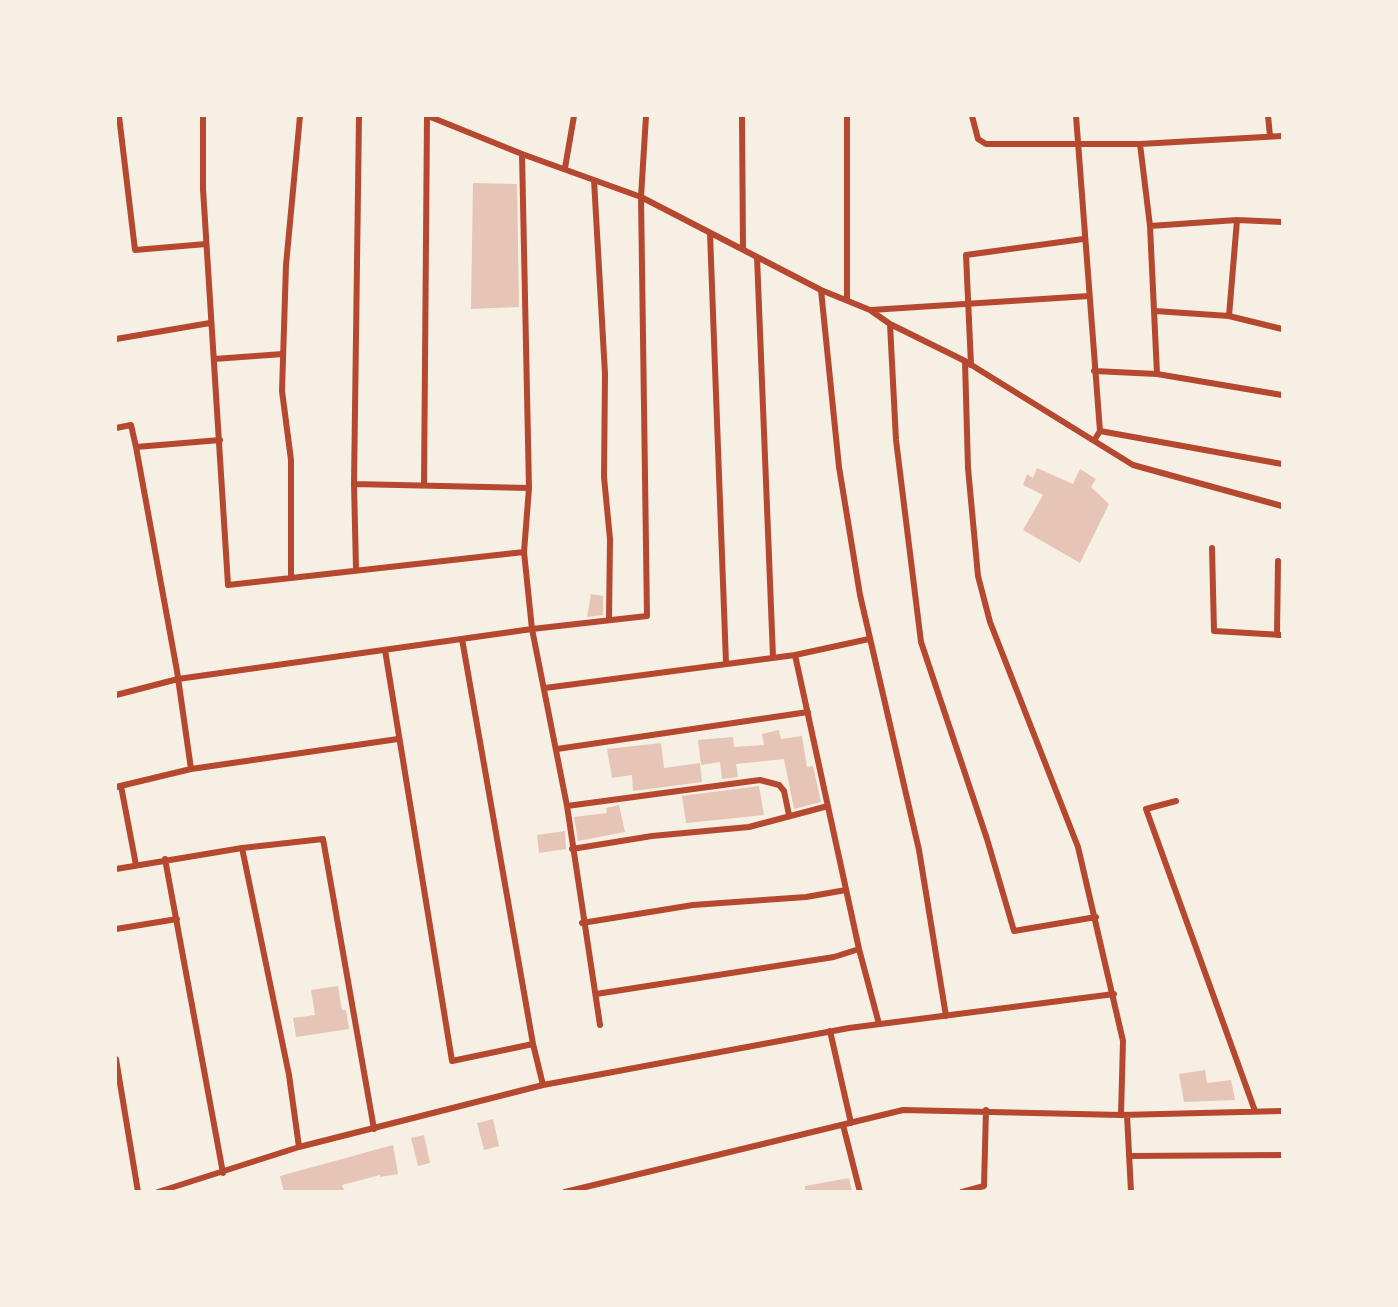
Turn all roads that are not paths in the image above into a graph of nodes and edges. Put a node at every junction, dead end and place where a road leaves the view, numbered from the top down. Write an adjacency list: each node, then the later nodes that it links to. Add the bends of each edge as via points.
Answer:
1 (119, 116): 27 (street, via 135,250)
2 (203, 116): 27 (street)
3 (300, 116): 41 (street)
4 (359, 116): 53 (street)
5 (428, 116): 13 (street); 54 (street)
6 (574, 116): 19 (street)
7 (646, 116): 21 (street)
8 (743, 116): 28 (street)
9 (847, 116): 32 (street)
10 (972, 116): 17 (street, via 982,142)
11 (1076, 116): 17 (street)
12 (1268, 116): 14 (street)
13 (443, 118): 18 (street)
14 (1270, 136): 15 (street); 16 (street)
15 (1283, 136)
16 (1140, 144): 17 (street); 24 (street)
17 (1076, 145): 26 (street)
18 (522, 154): 19 (street); 55 (street)
19 (565, 167): 20 (street)
20 (594, 180): 21 (street); 62 (street, via 605,374)
21 (640, 197): 25 (street); 62 (street, via 647,616)
22 (1237, 220): 23 (street); 24 (street); 36 (street)
23 (1283, 222)
24 (1150, 226): 35 (street)
25 (710, 233): 28 (street); 70 (street)
26 (1083, 239): 31 (street); 33 (street, via 966,255)
27 (206, 244): 37 (street)
28 (743, 249): 29 (street)
29 (757, 257): 30 (street); 69 (street)
30 (821, 290): 32 (street); 66 (street, via 839,467)
31 (1089, 296): 33 (street); 44 (street)
32 (847, 300): 34 (street)
33 (966, 303): 34 (street); 43 (street)
34 (870, 310): 38 (street)
35 (1155, 311): 36 (street); 45 (street)
36 (1229, 316): 39 (street)
37 (210, 323): 40 (street); 42 (street)
38 (890, 324): 43 (street); 89 (street, via 896,440 921,642 1014,931)
39 (1283, 329)
40 (116, 339)
41 (283, 354): 42 (street); 61 (street, via 282,391 291,460)
42 (214, 359): 50 (street)
43 (968, 363): 49 (street, via 1066,426); 89 (street, via 968,468 978,576 990,622 1078,847)
44 (1094, 371): 45 (street); 48 (street)
45 (1157, 374): 46 (street)
46 (1283, 395)
47 (116, 428): 51 (street, via 131,425)
48 (1100, 431): 49 (street); 52 (street)
49 (1095, 439): 56 (street, via 1133,465)
50 (220, 440): 51 (street); 61 (street, via 228,584)
51 (136, 447): 71 (street)
52 (1283, 464)
53 (354, 484): 54 (street); 60 (street)
54 (424, 485): 55 (street)
55 (529, 488): 58 (street)
56 (1283, 506)
57 (1212, 548): 64 (street, via 1214,631)
58 (524, 552): 60 (street); 63 (street)
59 (1278, 561): 64 (street)
60 (356, 569): 61 (street)
61 (291, 578)
62 (610, 620): 63 (street)
63 (533, 629): 65 (street); 72 (street)
64 (1280, 635)
65 (462, 639): 67 (street); 100 (street)
66 (869, 639): 68 (street); 96 (street, via 919,850)
67 (385, 650): 71 (street); 75 (street)
68 (795, 655): 69 (street); 74 (street)
69 (773, 657): 70 (street)
70 (726, 663): 72 (street)
71 (178, 679): 73 (street); 77 (street)
72 (545, 688): 76 (street)
73 (116, 695)
74 (808, 712): 76 (street); 81 (street)
75 (398, 739): 77 (street); 100 (street, via 453,1061)
76 (557, 749): 80 (street)
77 (191, 769): 78 (street)
78 (118, 786): 86 (street)
79 (1176, 800): 104 (street, via 1146,809)
80 (567, 806): 82 (street, via 760,780 784,791); 84 (street)
81 (828, 806): 82 (street); 88 (street)
82 (789, 815): 84 (street, via 749,827)
83 (242, 848): 85 (street); 110 (street, via 323,839); 111 (street, via 289,1075)
84 (572, 849): 91 (street)
85 (165, 859): 86 (street); 90 (street)
86 (136, 865): 87 (street)
87 (116, 869)
88 (846, 890): 91 (street, via 693,905); 93 (street)
89 (1096, 917): 95 (street)
90 (177, 919): 92 (street); 114 (street)
91 (582, 923): 94 (street)
92 (116, 929)
93 (859, 949): 94 (street, via 834,957); 97 (street)
94 (596, 994): 98 (street)
95 (1114, 994): 96 (street); 107 (street, via 1123,1041)
96 (946, 1016): 97 (street)
97 (879, 1024): 99 (street)
98 (600, 1025)
99 (830, 1031): 102 (street); 109 (street)
100 (533, 1044): 102 (street)
101 (116, 1059): 106 (street)
102 (543, 1085): 110 (street)
103 (986, 1110): 107 (street); 109 (street, via 903,1110); 119 (street, via 984,1186)
104 (1255, 1111): 105 (street); 107 (street)
105 (1283, 1111)
106 (124, 1114): 108 (street); 115 (street)
107 (1124, 1115): 113 (street)
108 (116, 1116)
109 (847, 1124): 117 (street); 118 (street)
110 (374, 1129): 111 (street)
111 (299, 1147): 114 (street)
112 (1283, 1155): 113 (street)
113 (1129, 1156): 120 (street)
114 (223, 1173): 116 (street)
115 (138, 1192)
116 (158, 1192)
117 (565, 1192)
118 (860, 1192)
119 (962, 1192)
120 (1132, 1192)

